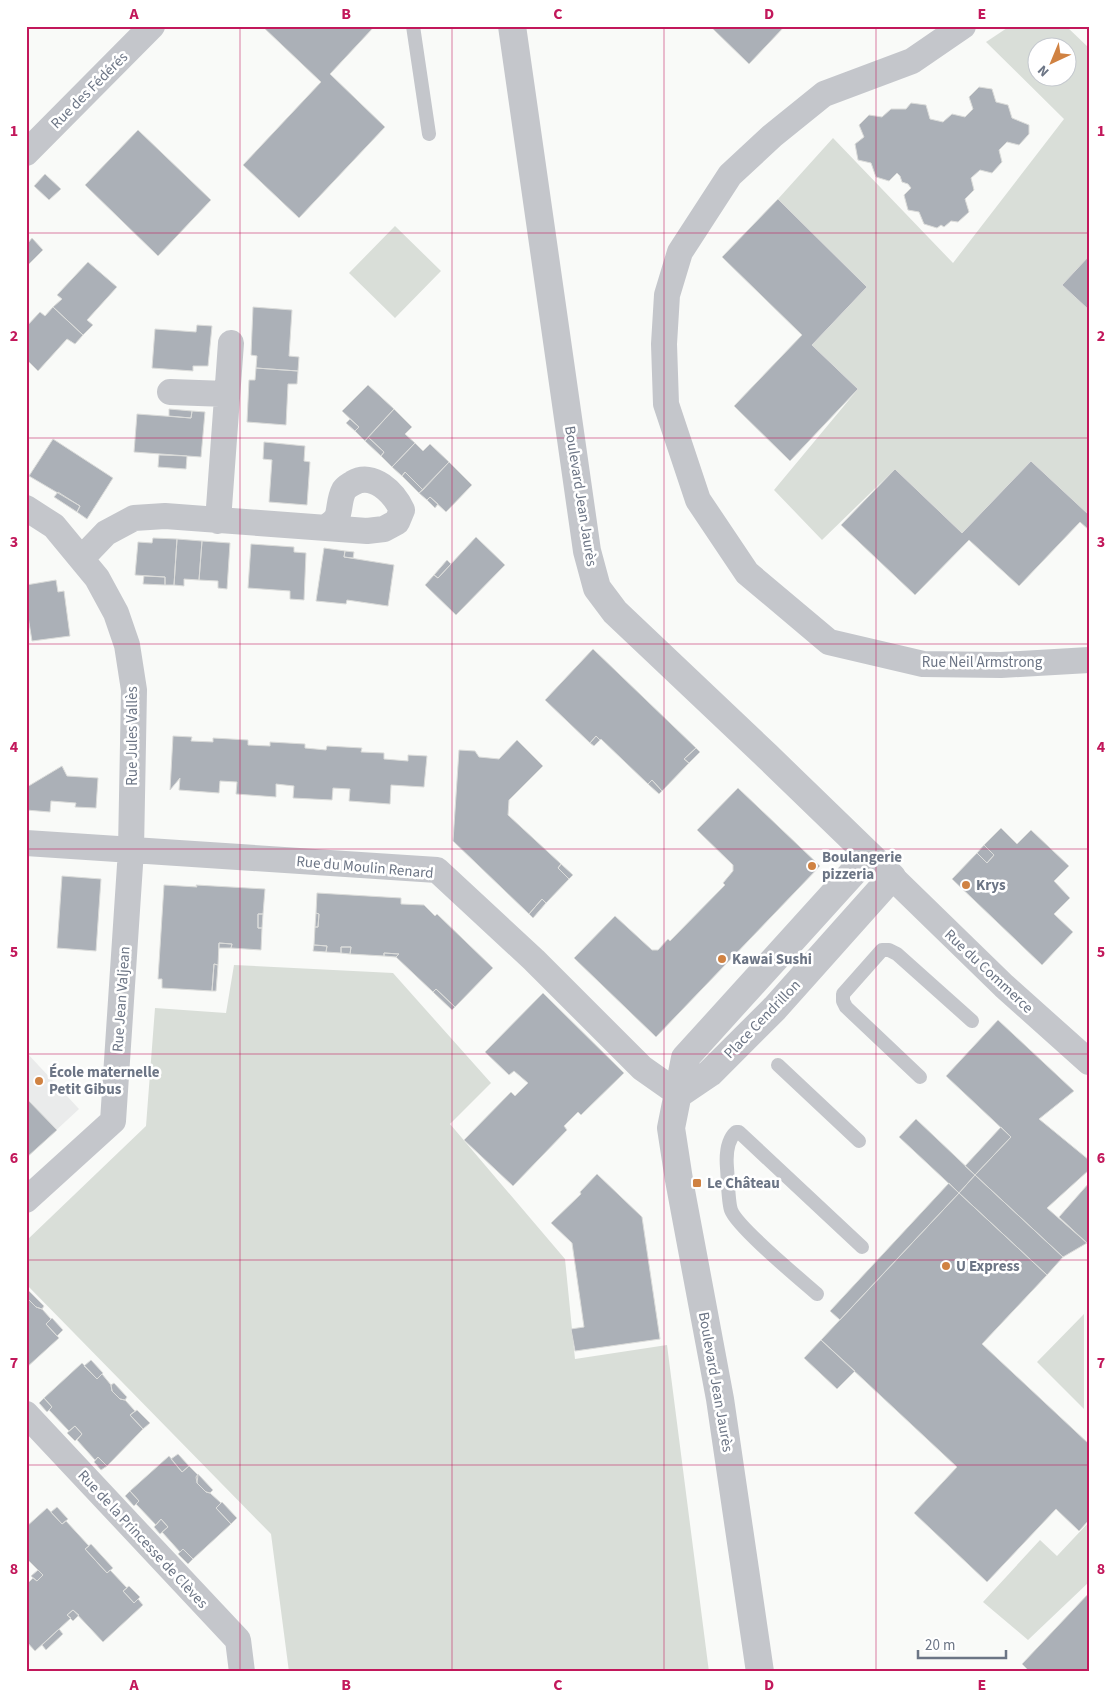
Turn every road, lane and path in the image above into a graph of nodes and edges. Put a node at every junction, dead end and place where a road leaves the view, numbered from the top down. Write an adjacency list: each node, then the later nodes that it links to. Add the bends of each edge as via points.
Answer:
1 (152, 26): 7 (street, Rue des Fédérés)
2 (413, 26): 6 (lane)
3 (512, 26): 18 (street, Boulevard Jean Jaurès, via 587,551 597,588 615,612)
4 (963, 26): 5 (street, Rue Neil Armstrong)
5 (939, 35): 15 (street, Rue Neil Armstrong, via 912,61 824,94 730,175 680,252 666,295 666,404 698,500 747,573 829,642 923,664 1001,665)
6 (429, 134)
7 (26, 153)
8 (231, 343): 10 (street)
9 (170, 392): 10 (street)
10 (227, 394): 12 (street)
11 (26, 508): 14 (street, Rue Jules Vallès, via 54,526)
12 (218, 521): 13 (street); 14 (street, via 165,516 134,518 106,533)
13 (326, 528)
14 (82, 558): 17 (street, Rue Jules Vallès, via 116,613 127,645 134,690)
15 (1089, 660)
16 (26, 843): 17 (street, Rue du Moulin Renard)
17 (131, 850): 24 (street, Rue du Moulin Renard, via 437,870 534,960 642,1068); 26 (street, Rue Jean Valjean, via 113,1121)
18 (869, 856): 19 (street); 24 (street, Place Cendrillon, via 685,1058)
19 (892, 877): 21 (street, Rue du Commerce, via 1004,986); 24 (street, Place Cendrillon, via 775,1008 710,1073)
20 (972, 1021): 23 (lane, via 897,954 882,950 843,994 843,1001)
21 (1089, 1062)
22 (778, 1065): 25 (lane)
23 (920, 1076)
24 (678, 1094): 31 (street, Boulevard Jean Jaurès, via 671,1128 720,1399)
25 (859, 1141)
26 (26, 1200)
27 (862, 1247): 28 (lane, via 736,1132 730,1140 726,1161 731,1211 746,1229)
28 (817, 1294)
29 (26, 1414): 30 (street, Rue de la Princesse de Clèves, via 238,1640)
30 (242, 1672)
31 (760, 1672)

